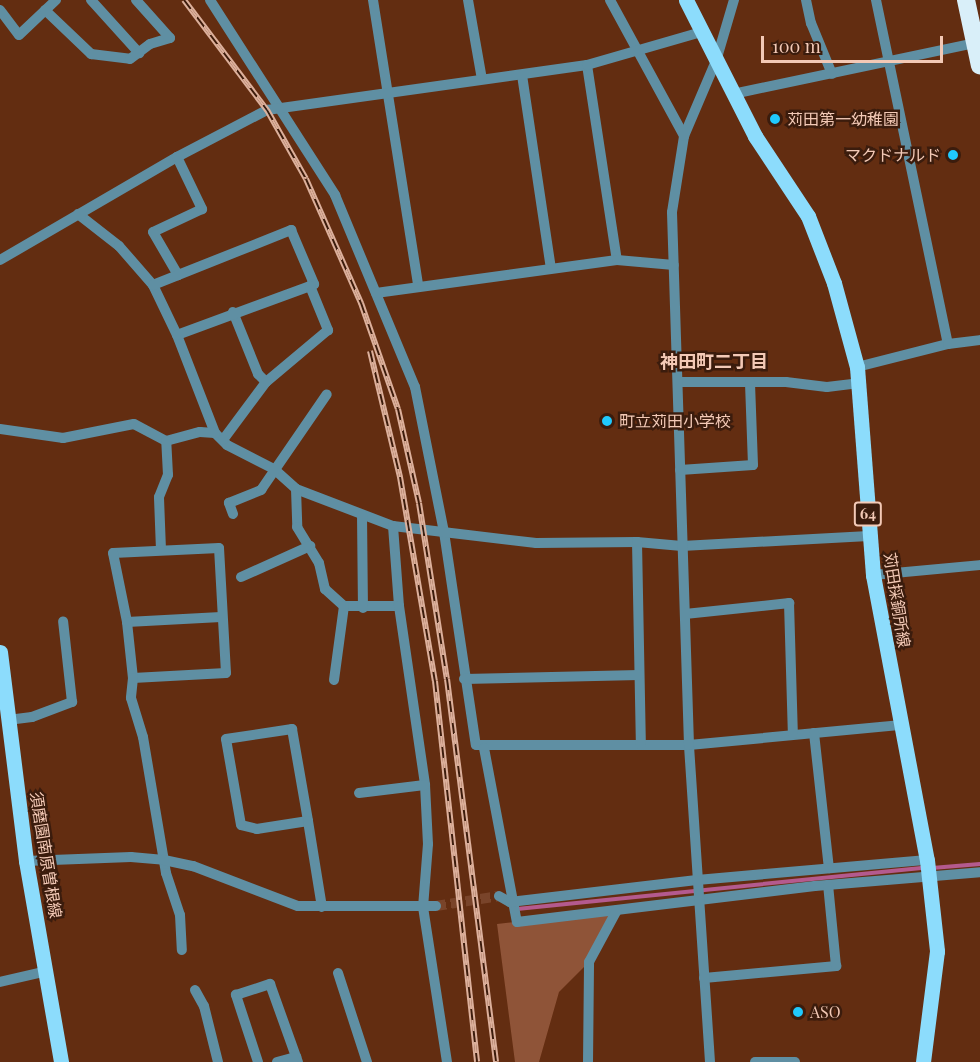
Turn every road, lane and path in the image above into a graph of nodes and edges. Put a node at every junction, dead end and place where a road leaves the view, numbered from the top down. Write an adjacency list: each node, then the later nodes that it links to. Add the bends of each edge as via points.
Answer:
1 (56, 0): 15 (street)
2 (91, 0): 20 (street)
3 (136, 0): 20 (street, via 170,38)
4 (210, 0): 30 (street)
5 (373, 0): 28 (street)
6 (468, 0): 27 (street)
7 (610, 0): 19 (street)
8 (686, 0): 17 (main road, 苅田採銅所線 / 64)
9 (734, 0): 21 (street)
10 (806, 0): 25 (street)
11 (876, 0): 22 (street)
12 (966, 0): 18 (highway)
13 (976, 0): 16 (highway)
14 (0, 10): 15 (street, via 19,35)
15 (45, 10): 20 (street, via 91,54 130,59)
16 (980, 16)
17 (701, 32): 19 (street); 21 (main road, 苅田採銅所線 / 64)
18 (978, 42): 22 (street); 24 (highway)
19 (635, 49): 23 (street); 31 (street)
20 (139, 52)
21 (716, 61): 29 (main road, 苅田採銅所線 / 64); 31 (street)
22 (888, 63): 25 (street); 46 (street)
23 (587, 65): 26 (street); 35 (street)
24 (980, 66)
25 (832, 74): 29 (street)
26 (522, 75): 27 (street); 37 (street)
27 (482, 79): 28 (street)
28 (386, 92): 30 (street); 39 (street)
29 (733, 94): 47 (main road, 苅田採銅所線 / 64, via 755,136 808,216 834,283)
30 (281, 106): 32 (street); 42 (street, via 335,195)
31 (684, 136): 36 (street, via 674,189)
32 (177, 157): 33 (street); 38 (street, via 202,209 153,232)
33 (78, 214): 34 (street); 40 (street, via 118,246)
34 (0, 260)
35 (617, 260): 36 (street); 37 (street)
36 (674, 265): 49 (street)
37 (551, 268): 39 (street)
38 (178, 275): 40 (street); 41 (street, via 291,230 314,284)
39 (418, 284): 42 (street)
40 (153, 285): 44 (street)
41 (310, 286): 43 (street); 48 (street, via 328,330)
42 (376, 293): 62 (street, via 414,387)
43 (232, 312): 44 (street); 48 (street, via 258,374)
44 (177, 334): 54 (street)
45 (980, 340): 46 (street)
46 (948, 344): 47 (street)
47 (856, 367): 51 (main road, 苅田採銅所線 / 64)
48 (266, 382): 54 (street)
49 (678, 382): 50 (street); 57 (street)
50 (750, 382): 51 (street, via 827,387); 57 (street, via 753,465)
51 (859, 383): 63 (main road, 苅田採銅所線 / 64)
52 (327, 394): 56 (street)
53 (0, 429): 55 (street, via 63,438 135,424)
54 (219, 437): 55 (street, via 200,432); 56 (street)
55 (166, 441): 67 (street, via 168,475 159,497)
56 (274, 469): 58 (street); 59 (street, via 261,490 229,503)
57 (680, 470): 66 (street)
58 (296, 489): 60 (street); 65 (street, via 297,527)
59 (233, 514)
60 (362, 515): 61 (street); 73 (street)
61 (393, 525): 62 (street); 72 (street)
62 (444, 532): 64 (street, via 536,543); 81 (street)
63 (869, 536): 66 (street); 69 (main road, 苅田採銅所線 / 64)
64 (636, 542): 66 (street); 79 (street)
65 (310, 546): 70 (street); 71 (street, via 325,589)
66 (682, 546): 74 (street)
67 (160, 550): 75 (street, via 219,548); 77 (street, via 113,553)
68 (980, 565): 69 (street)
69 (873, 575): 84 (main road, 苅田採銅所線 / 64)
70 (241, 577)
71 (344, 606): 73 (street); 82 (street)
72 (399, 606): 73 (street); 91 (street)
73 (363, 608)
74 (686, 614): 86 (street, via 789,603); 88 (street)
75 (221, 616): 77 (street); 80 (street, via 226,673)
76 (63, 621): 83 (street, via 72,702 32,717)
77 (127, 622): 80 (street)
78 (0, 652): 83 (main road, 須磨園南原曽根線)
79 (639, 675): 81 (street); 87 (street)
80 (133, 678): 94 (street, via 131,698 143,737)
81 (464, 679): 90 (street, via 476,745)
82 (334, 680)
83 (8, 720): 89 (main road, 須磨園南原曽根線)
84 (899, 725): 85 (street); 96 (main road, 苅田採銅所線 / 64)
85 (814, 733): 86 (street); 97 (street)
86 (793, 734): 88 (street)
87 (641, 745): 88 (street); 90 (street)
88 (689, 745): 100 (street)
89 (5, 746): 95 (main road, 須磨園南原曽根線)
90 (484, 748): 104 (street)
91 (425, 784): 92 (street); 107 (street, via 428,844)
92 (359, 793)
93 (308, 821): 93 (street, via 257,829 241,825 226,739 292,729); 106 (street)
94 (164, 860): 95 (street, via 131,857); 106 (street, via 193,866 298,906); 109 (street, via 180,915)
95 (26, 861): 110 (main road, 須磨園南原曽根線)
96 (927, 861): 97 (street); 99 (main road, 苅田採銅所線 / 64)
97 (829, 868): 100 (street)
98 (980, 872): 99 (street)
99 (929, 878): 101 (street); 126 (main road, 苅田採銅所線 / 64, via 937,951)
100 (697, 880): 103 (street); 104 (street)
101 (828, 885): 103 (street); 112 (street, via 836,966)
102 (499, 896): 104 (street)
103 (699, 901): 108 (street); 112 (street)
104 (510, 902): 108 (street, via 517,922)
105 (436, 906): 107 (street)
106 (322, 907): 107 (street)
107 (423, 907): 121 (street)
108 (617, 910): 122 (street, via 589,962)
109 (182, 950)
110 (46, 971): 113 (street); 116 (main road, 須磨園南原曽根線)
111 (339, 973): 120 (street)
112 (704, 978): 123 (street)
113 (0, 982)
114 (195, 990): 117 (street, via 204,1006)
115 (297, 1059): 118 (street, via 270,984 236,995); 119 (street)
116 (61, 1062)
117 (218, 1062)
118 (258, 1062)
119 (277, 1062)
120 (367, 1062)
121 (447, 1062)
122 (588, 1062)
123 (710, 1062)
124 (755, 1062): 125 (street)
125 (795, 1062)
126 (923, 1062)

